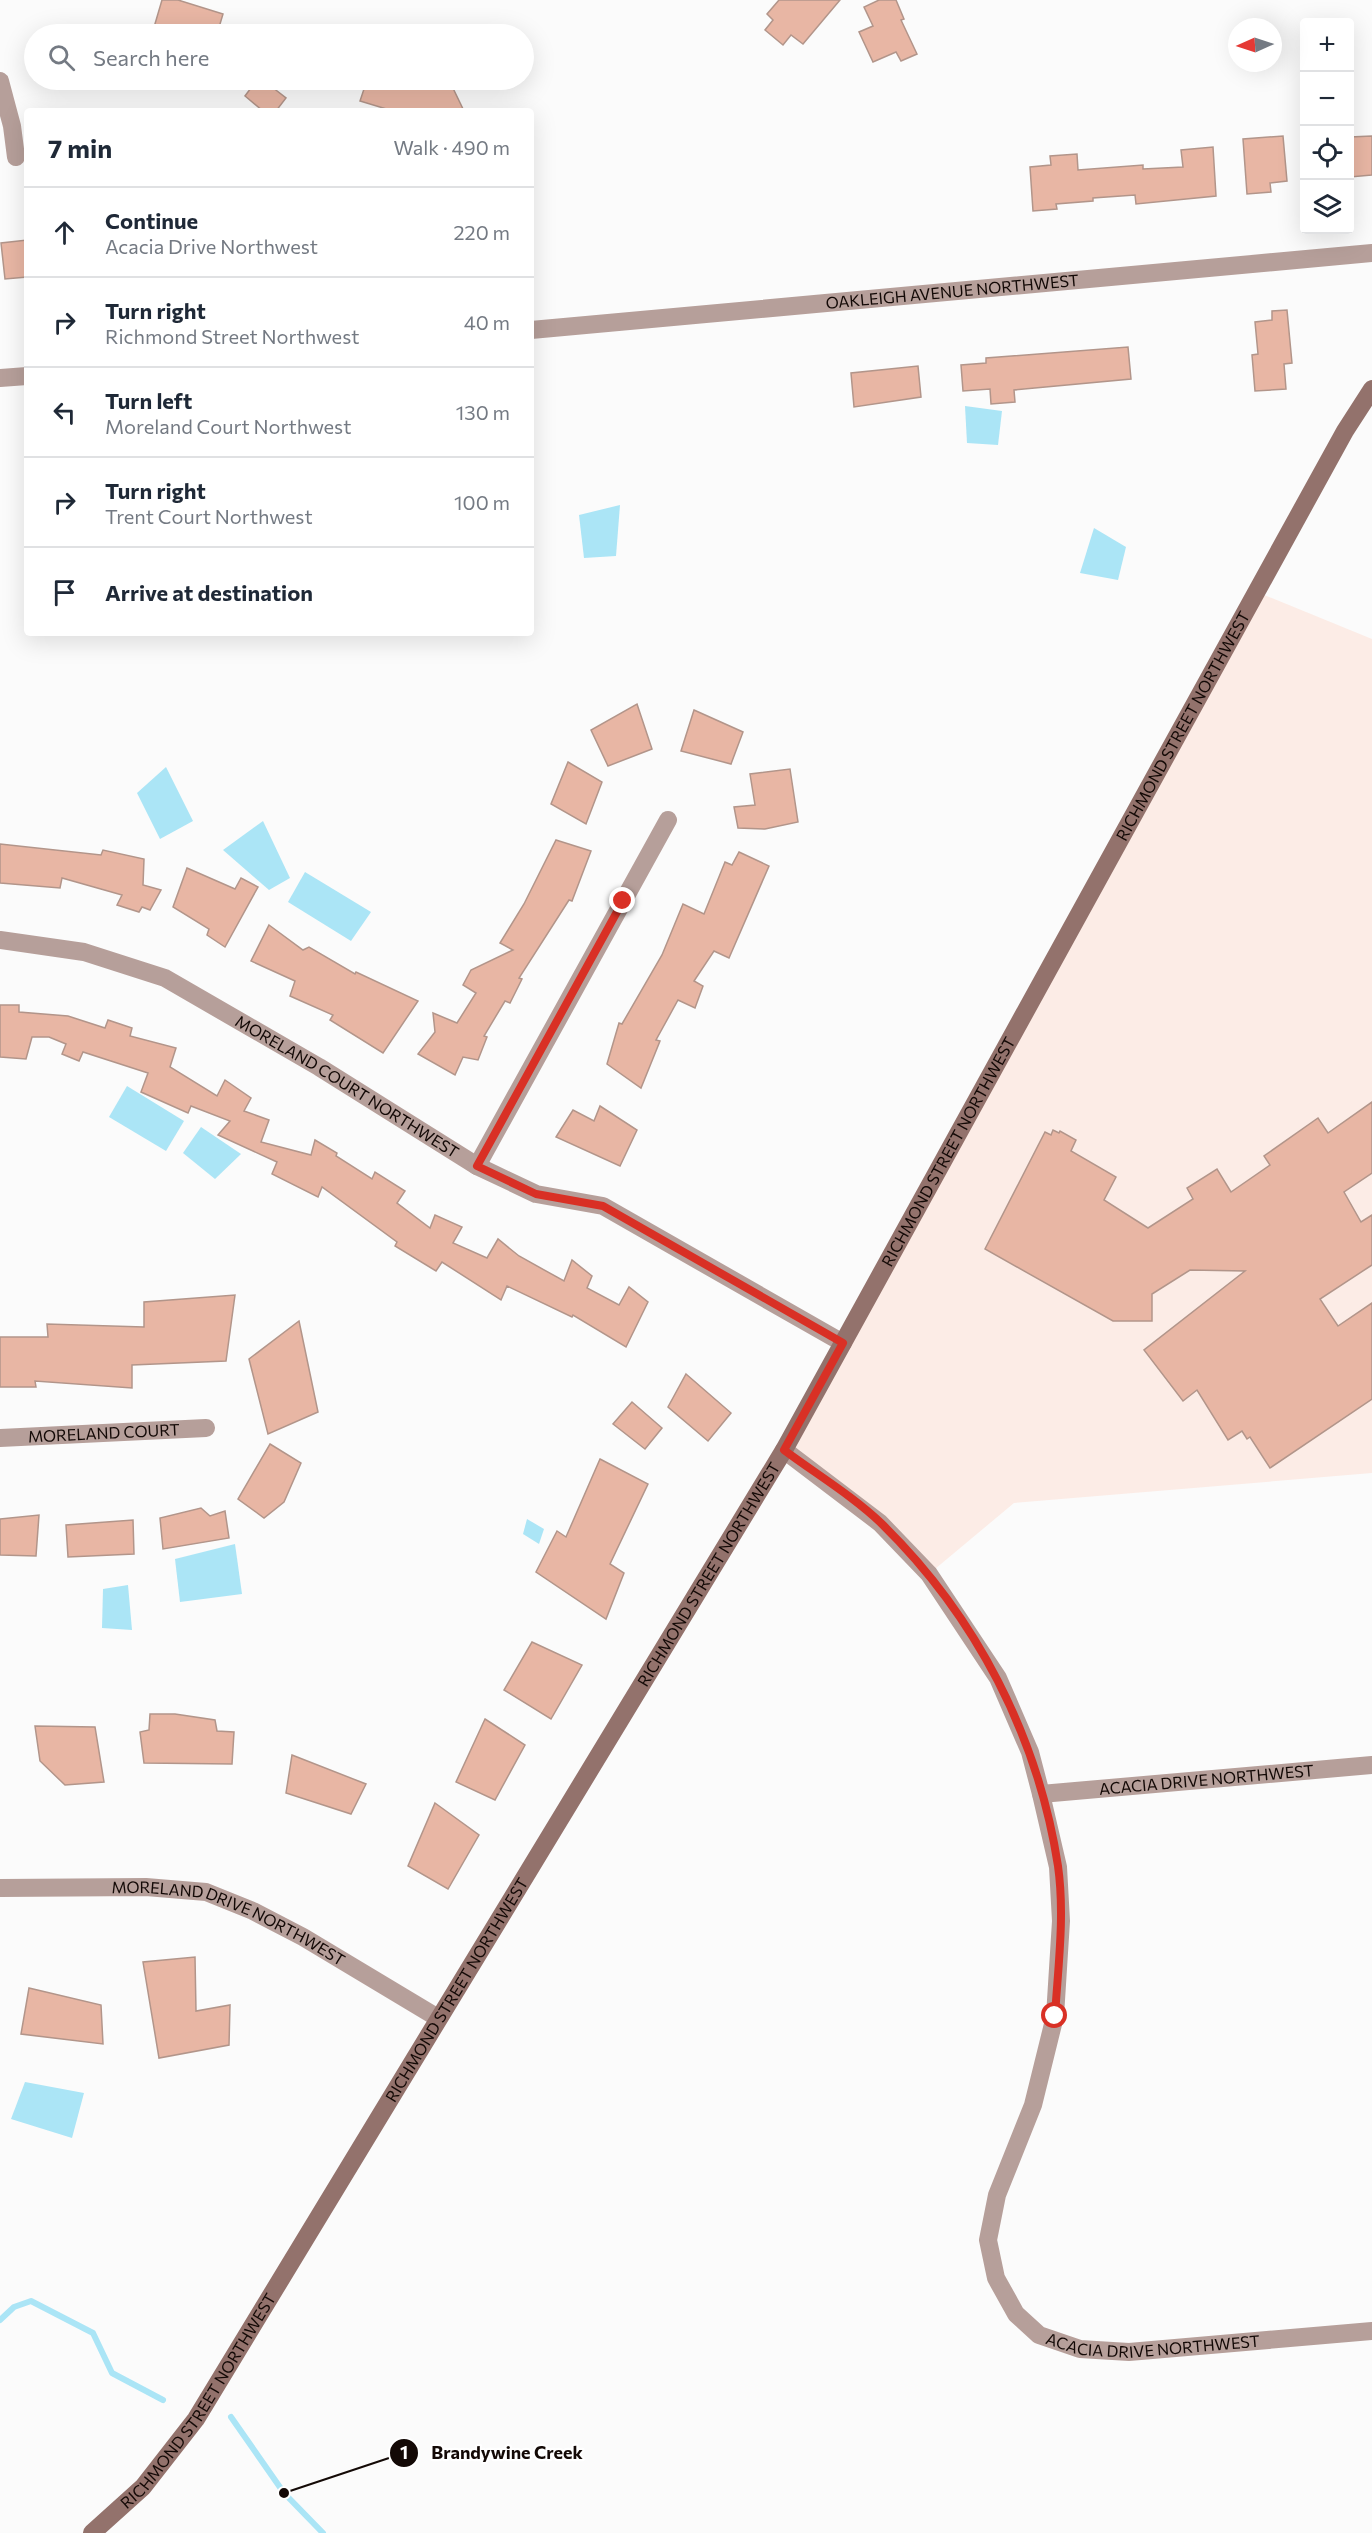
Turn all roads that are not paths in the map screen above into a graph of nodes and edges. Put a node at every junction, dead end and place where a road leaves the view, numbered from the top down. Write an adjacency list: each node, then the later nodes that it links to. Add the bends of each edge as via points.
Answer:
1 (0, 81): 2 (street, via 12,126)
2 (14, 157)
3 (1372, 253): 4 (street, OAKLEIGH AVENUE NORTHWEST)
4 (534, 330)
5 (24, 376): 6 (street)
6 (0, 378)
7 (1372, 389): 11 (street, RICHMOND STREET NORTHWEST, via 1334,451)
8 (668, 820): 10 (street)
9 (0, 940): 10 (street, MORELAND COURT NORTHWEST, via 84,951 165,978 319,1067)
10 (477, 1166): 11 (street, MORELAND COURT NORTHWEST, via 536,1194 603,1206)
11 (843, 1343): 14 (street, RICHMOND STREET NORTHWEST)
12 (206, 1428): 13 (street, MORELAND COURT)
13 (0, 1438)
14 (784, 1450): 16 (street, ACACIA DRIVE NORTHWEST, via 880,1522 929,1574 998,1678 1030,1752); 18 (street, RICHMOND STREET NORTHWEST)
15 (1372, 1765): 16 (street, ACACIA DRIVE NORTHWEST)
16 (1041, 1794): 19 (street, ACACIA DRIVE NORTHWEST, via 1058,1867 1061,1921 1055,2016 1033,2105 997,2195 988,2240 996,2278 1016,2314 1039,2335 1080,2349 1119,2352)
17 (0, 1888): 18 (street, MORELAND DRIVE NORTHWEST, via 146,1887 206,1892 303,1937)
18 (438, 2018): 20 (street, RICHMOND STREET NORTHWEST, via 196,2419 143,2487)
19 (1372, 2331)
20 (92, 2533)

